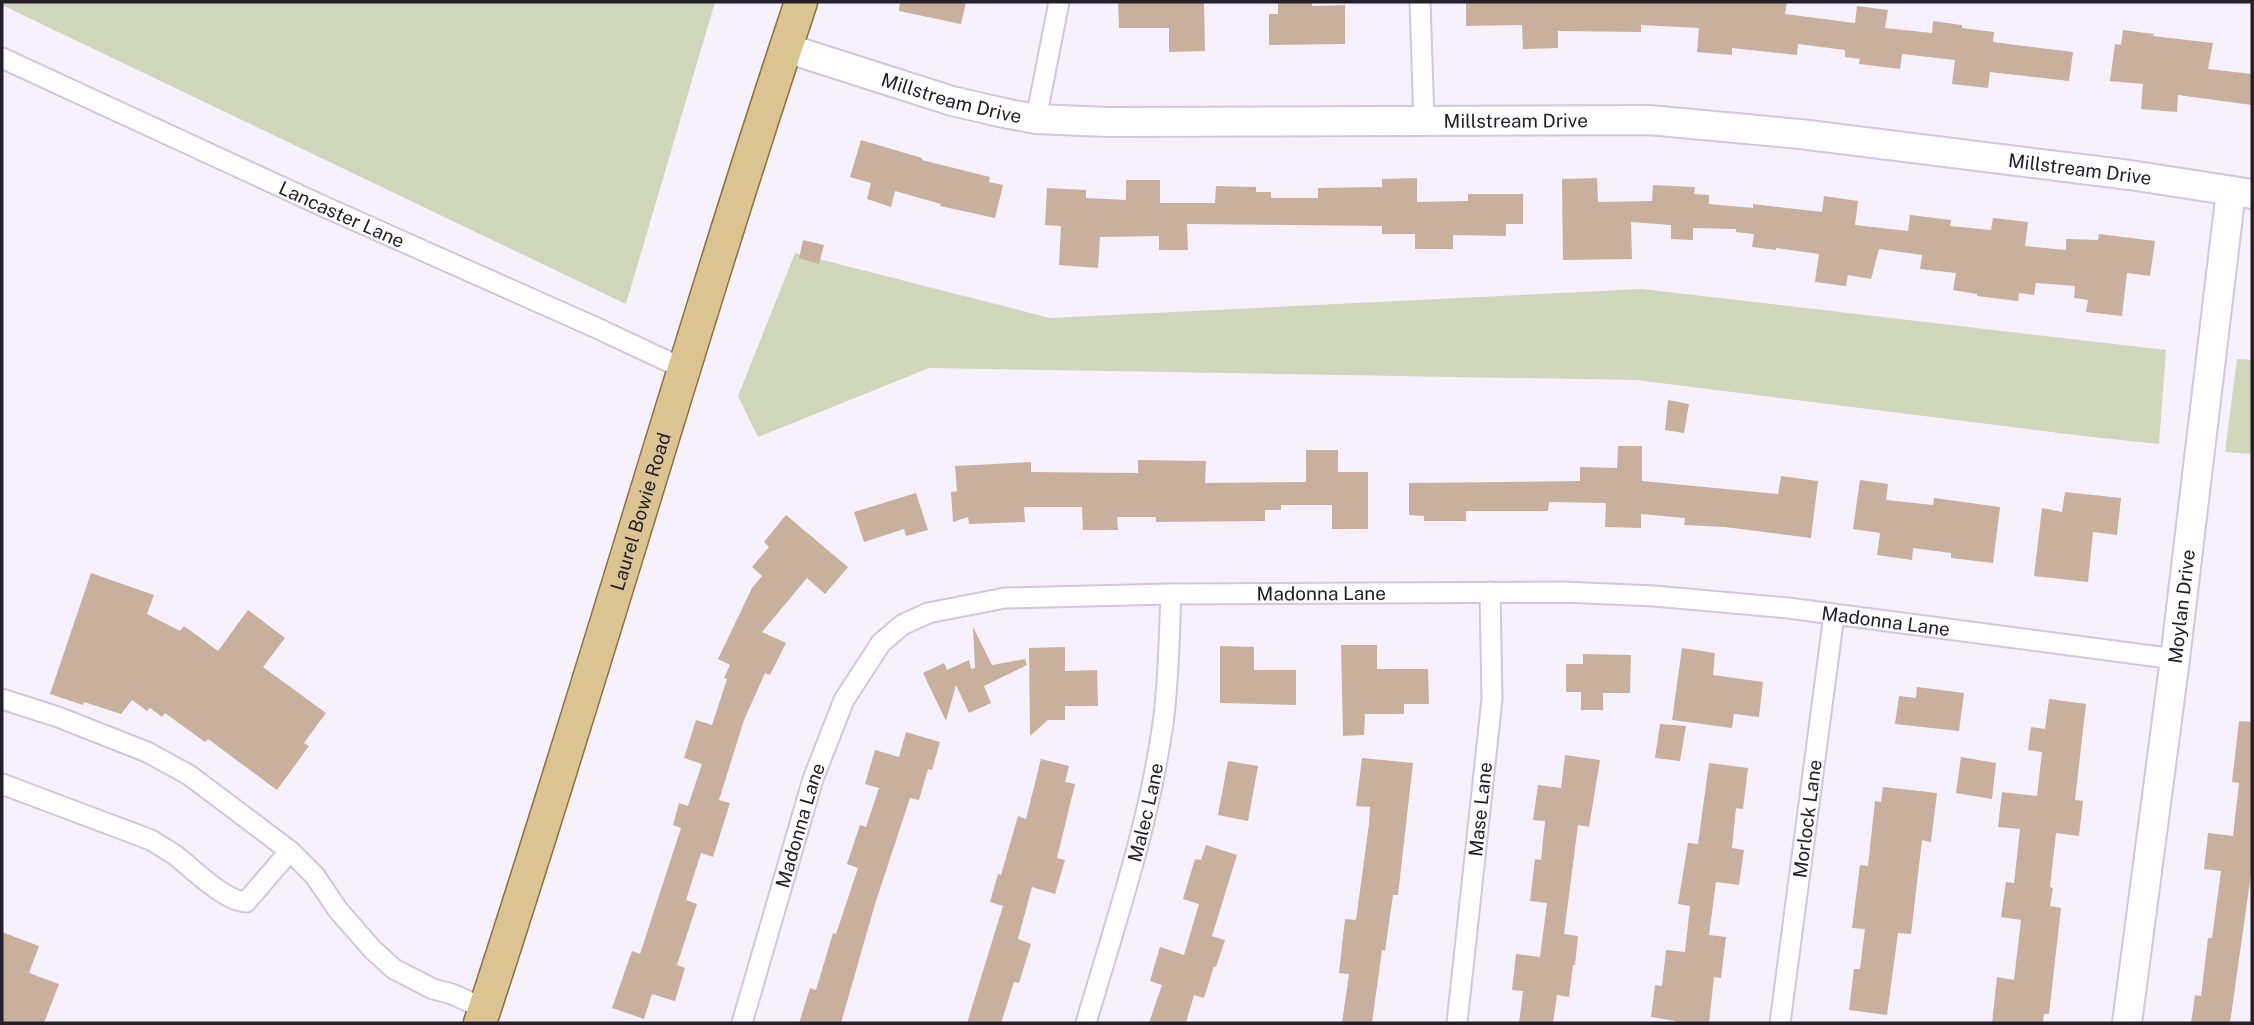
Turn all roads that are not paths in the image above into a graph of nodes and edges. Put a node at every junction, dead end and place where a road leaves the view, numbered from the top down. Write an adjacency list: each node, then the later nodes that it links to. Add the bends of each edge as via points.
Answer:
1 (801, 2): 4 (main road, Laurel Bowie Road)
2 (1059, 2): 6 (street)
3 (1420, 2): 7 (street)
4 (786, 48): 6 (street, Millstream Drive, via 952,101); 9 (main road, Laurel Bowie Road)
5 (2, 58): 9 (street, Lancaster Lane)
6 (1036, 119): 7 (street, Millstream Drive)
7 (1424, 121): 8 (street, Millstream Drive, via 1649,120 1716,125)
8 (2242, 192): 13 (street, Moylan Drive)
9 (684, 369): 17 (main road, Laurel Bowie Road)
10 (1490, 593): 11 (street, Madonna Lane); 12 (street, Madonna Lane, via 1654,596); 20 (street, Mase Lane, via 1492,699)
11 (1171, 594): 18 (street, Madonna Lane, via 1005,598 928,613 902,625 881,643 844,700 813,779); 19 (street, Malec Lane, via 1168,676 1151,787)
12 (1833, 615): 13 (street, Madonna Lane); 21 (street, Morlock Lane)
13 (2175, 659): 22 (street, Moylan Drive)
14 (2, 699): 16 (street, via 58,716 158,757)
15 (2, 784): 16 (street, via 151,840 239,901 246,902)
16 (290, 851): 17 (street, via 394,969 452,994)
17 (482, 1016)
18 (742, 1023)
19 (1086, 1023)
20 (1457, 1023)
21 (1780, 1023)
22 (2127, 1023)

